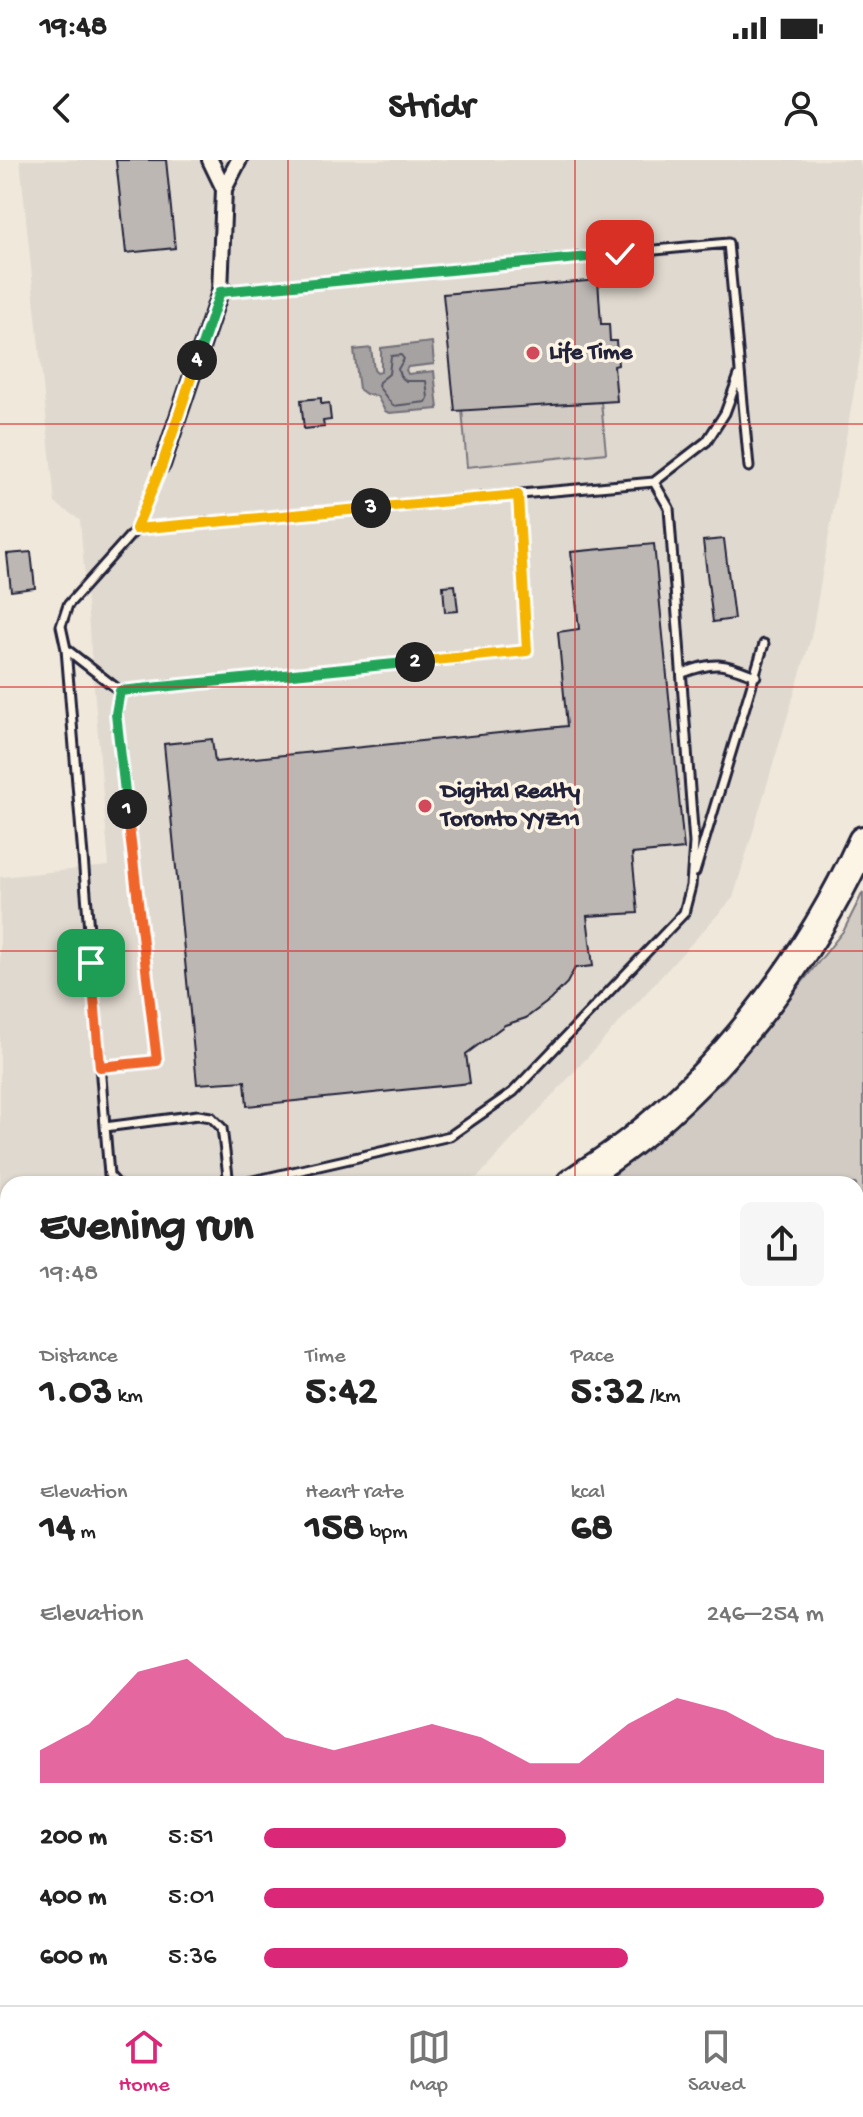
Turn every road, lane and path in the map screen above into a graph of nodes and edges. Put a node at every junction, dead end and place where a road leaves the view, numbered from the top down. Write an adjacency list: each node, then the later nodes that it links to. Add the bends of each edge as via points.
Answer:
1 (210, 160): 3 (street)
2 (239, 160): 3 (street)
3 (224, 189): 4 (street)
4 (220, 292): 5 (lane, via 728,243); 6 (street)
5 (740, 373): 7 (lane); 8 (lane, via 707,441)
6 (162, 465): 10 (lane)
7 (749, 467)
8 (654, 482): 9 (lane); 13 (lane, via 669,508)
9 (518, 495): 10 (lane); 15 (lane, via 527,651)
10 (136, 529): 12 (lane, via 68,605 61,626)
11 (764, 644): 14 (lane)
12 (66, 649): 15 (lane); 18 (lane)
13 (683, 673): 14 (lane, via 725,664); 17 (lane, via 694,843)
14 (756, 676): 17 (lane)
15 (120, 691): 18 (lane, via 116,714 157,1061)
16 (863, 841): 23 (highway, via 811,939 759,1012 684,1094 631,1142)
17 (691, 886): 22 (lane, via 684,913 513,1092 450,1136)
18 (100, 1067): 19 (lane)
19 (105, 1127): 20 (lane); 21 (lane, via 211,1117 222,1128)
20 (110, 1176)
21 (228, 1176)
22 (275, 1176)
23 (582, 1176)

